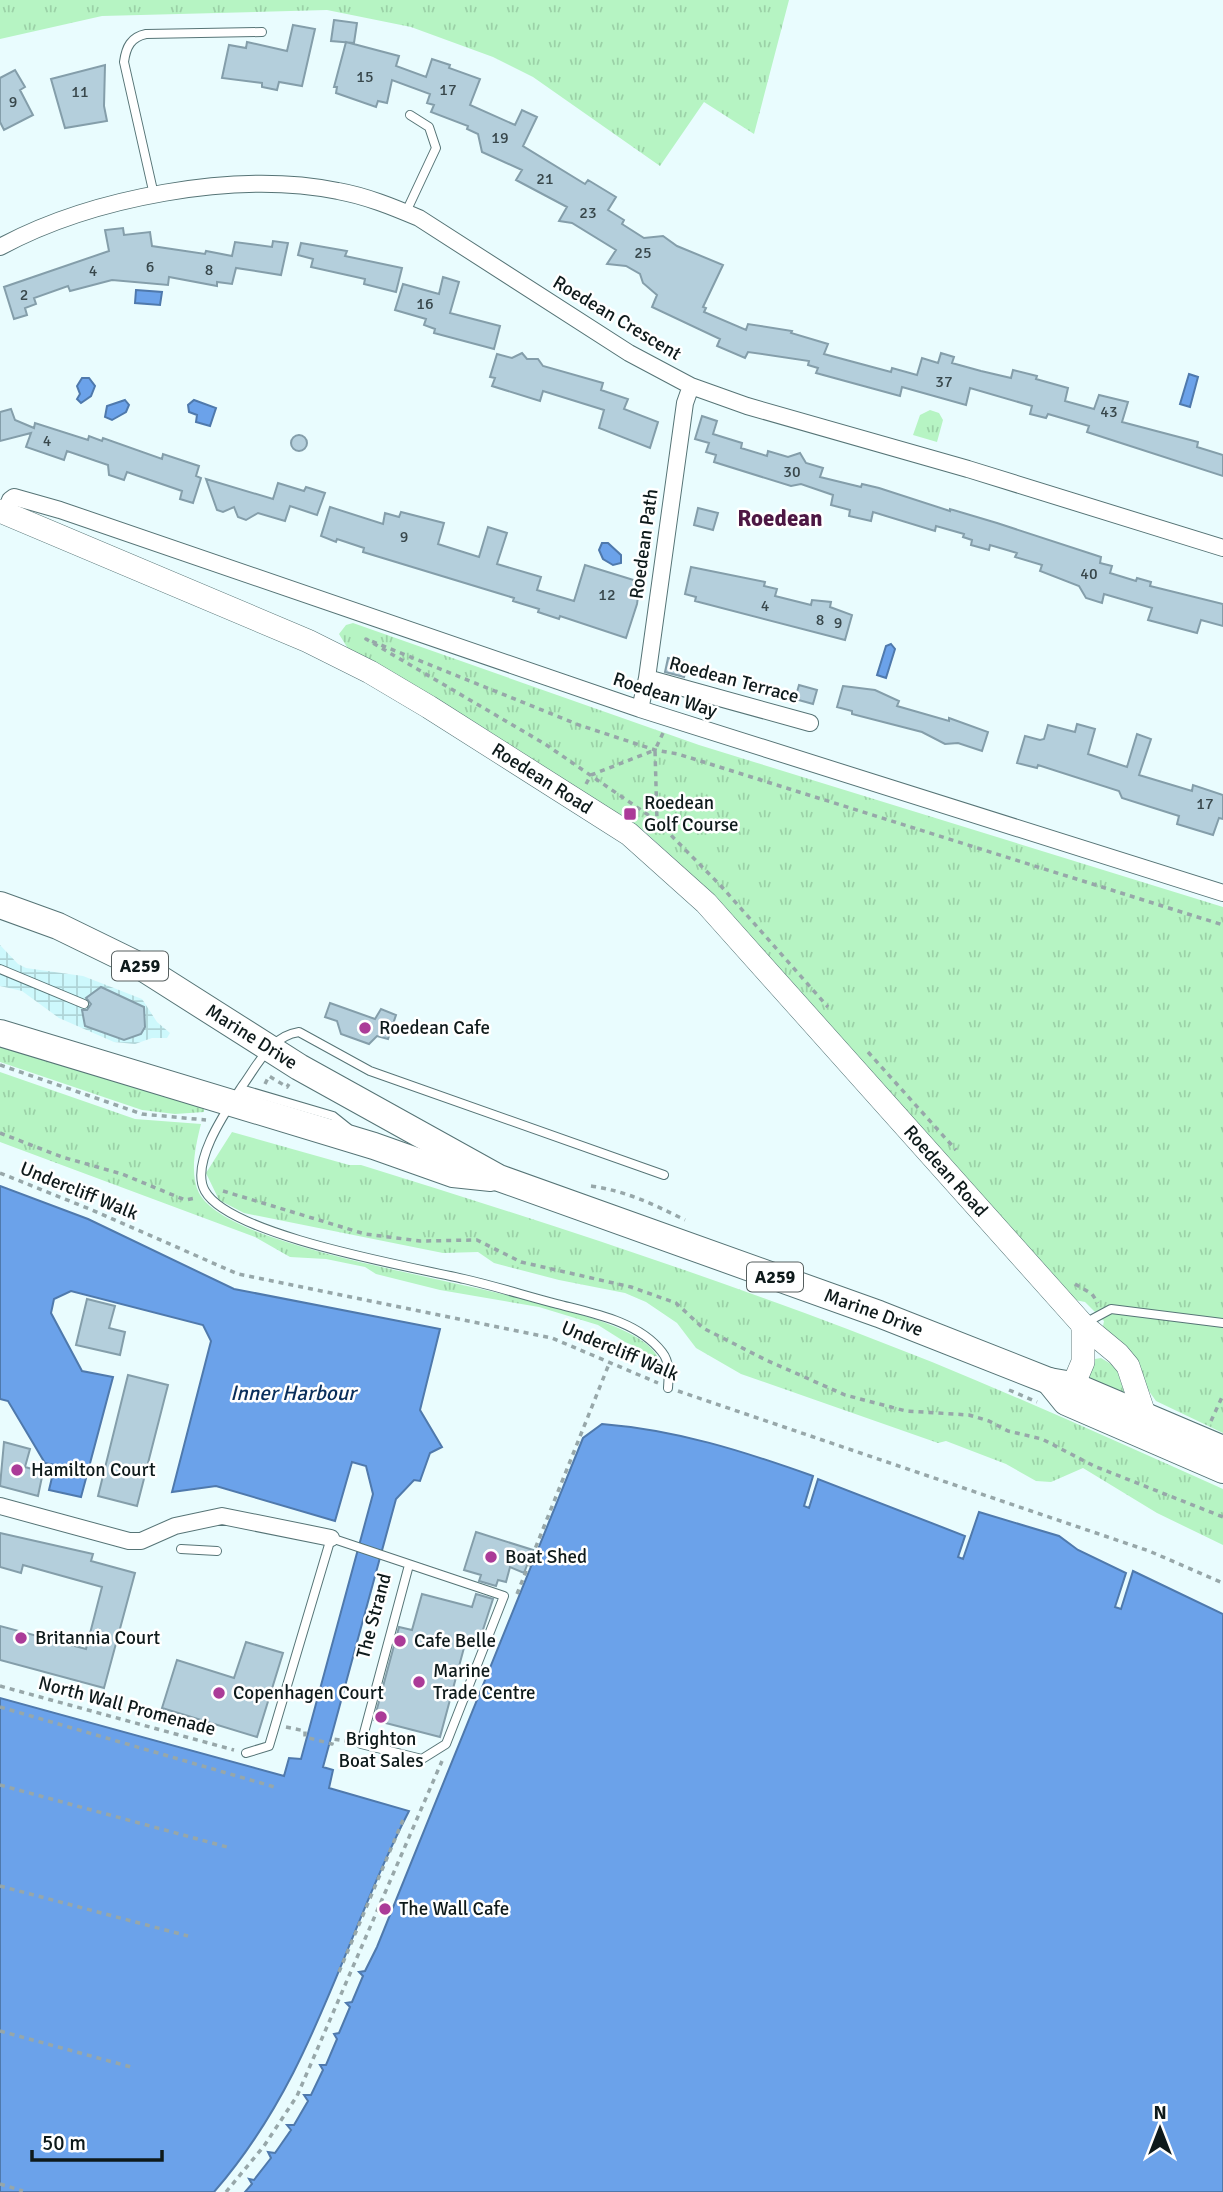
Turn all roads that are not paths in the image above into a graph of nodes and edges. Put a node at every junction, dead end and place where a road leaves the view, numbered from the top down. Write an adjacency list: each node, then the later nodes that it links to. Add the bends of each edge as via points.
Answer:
1 (262, 32): 3 (lane, via 146,34 135,37 128,46 124,62)
2 (410, 115): 4 (lane, via 429,127 436,148)
3 (154, 195): 4 (street, Roedean Crescent, via 249,186 317,187); 5 (street, Roedean Crescent, via 74,214)
4 (406, 212): 6 (street, Roedean Crescent, via 622,349)
5 (0, 247)
6 (691, 386): 10 (street, Roedean Crescent); 11 (street, Roedean Path)
7 (3, 512): 8 (street, Roedean Way, via 14,498); 9 (main road, Roedean Road)
8 (99, 524): 9 (street); 12 (street, Roedean Way)
9 (88, 548): 24 (main road, Roedean Road, via 370,672 649,850 706,903)
10 (1223, 548)
11 (647, 678): 12 (street, Roedean Path); 13 (street, Roedean Terrace)
12 (640, 709): 14 (street, Roedean Way)
13 (810, 723)
14 (1223, 893)
15 (0, 905): 19 (main road, Marine Drive / A259, via 58,926 140,966)
16 (1, 968): 17 (lane)
17 (84, 1004)
18 (0, 1033): 20 (main road, Marine Drive / A259)
19 (269, 1048): 20 (lane); 21 (lane, via 294,1033 305,1034 370,1071); 22 (main road, Marine Drive / A259)
20 (230, 1104): 22 (main road, Marine Drive / A259, via 453,1174); 25 (lane, via 201,1177 205,1192 226,1209 313,1244 615,1321 662,1352 669,1369)
21 (664, 1175)
22 (499, 1178): 26 (main road, Marine Drive / A259, via 879,1314)
23 (1223, 1322): 24 (lane, via 1123,1309 1102,1312)
24 (1083, 1325): 26 (main road, via 1085,1350); 27 (main road, Roedean Road, via 1128,1366)
25 (668, 1388)
26 (1058, 1394): 27 (main road, Marine Drive / A259); 29 (main road, Marine Drive / A259)
27 (1144, 1414): 28 (main road, Marine Drive / A259)
28 (1223, 1449)
29 (1223, 1470)
30 (0, 1506): 31 (street, The Strand, via 129,1541 222,1516)
31 (338, 1540): 34 (lane, The Strand); 35 (lane, via 269,1746)
32 (181, 1549): 33 (lane)
33 (217, 1551)
34 (409, 1565): 34 (lane, The Strand, via 361,1744 422,1759 446,1744 505,1596)
35 (246, 1753)

